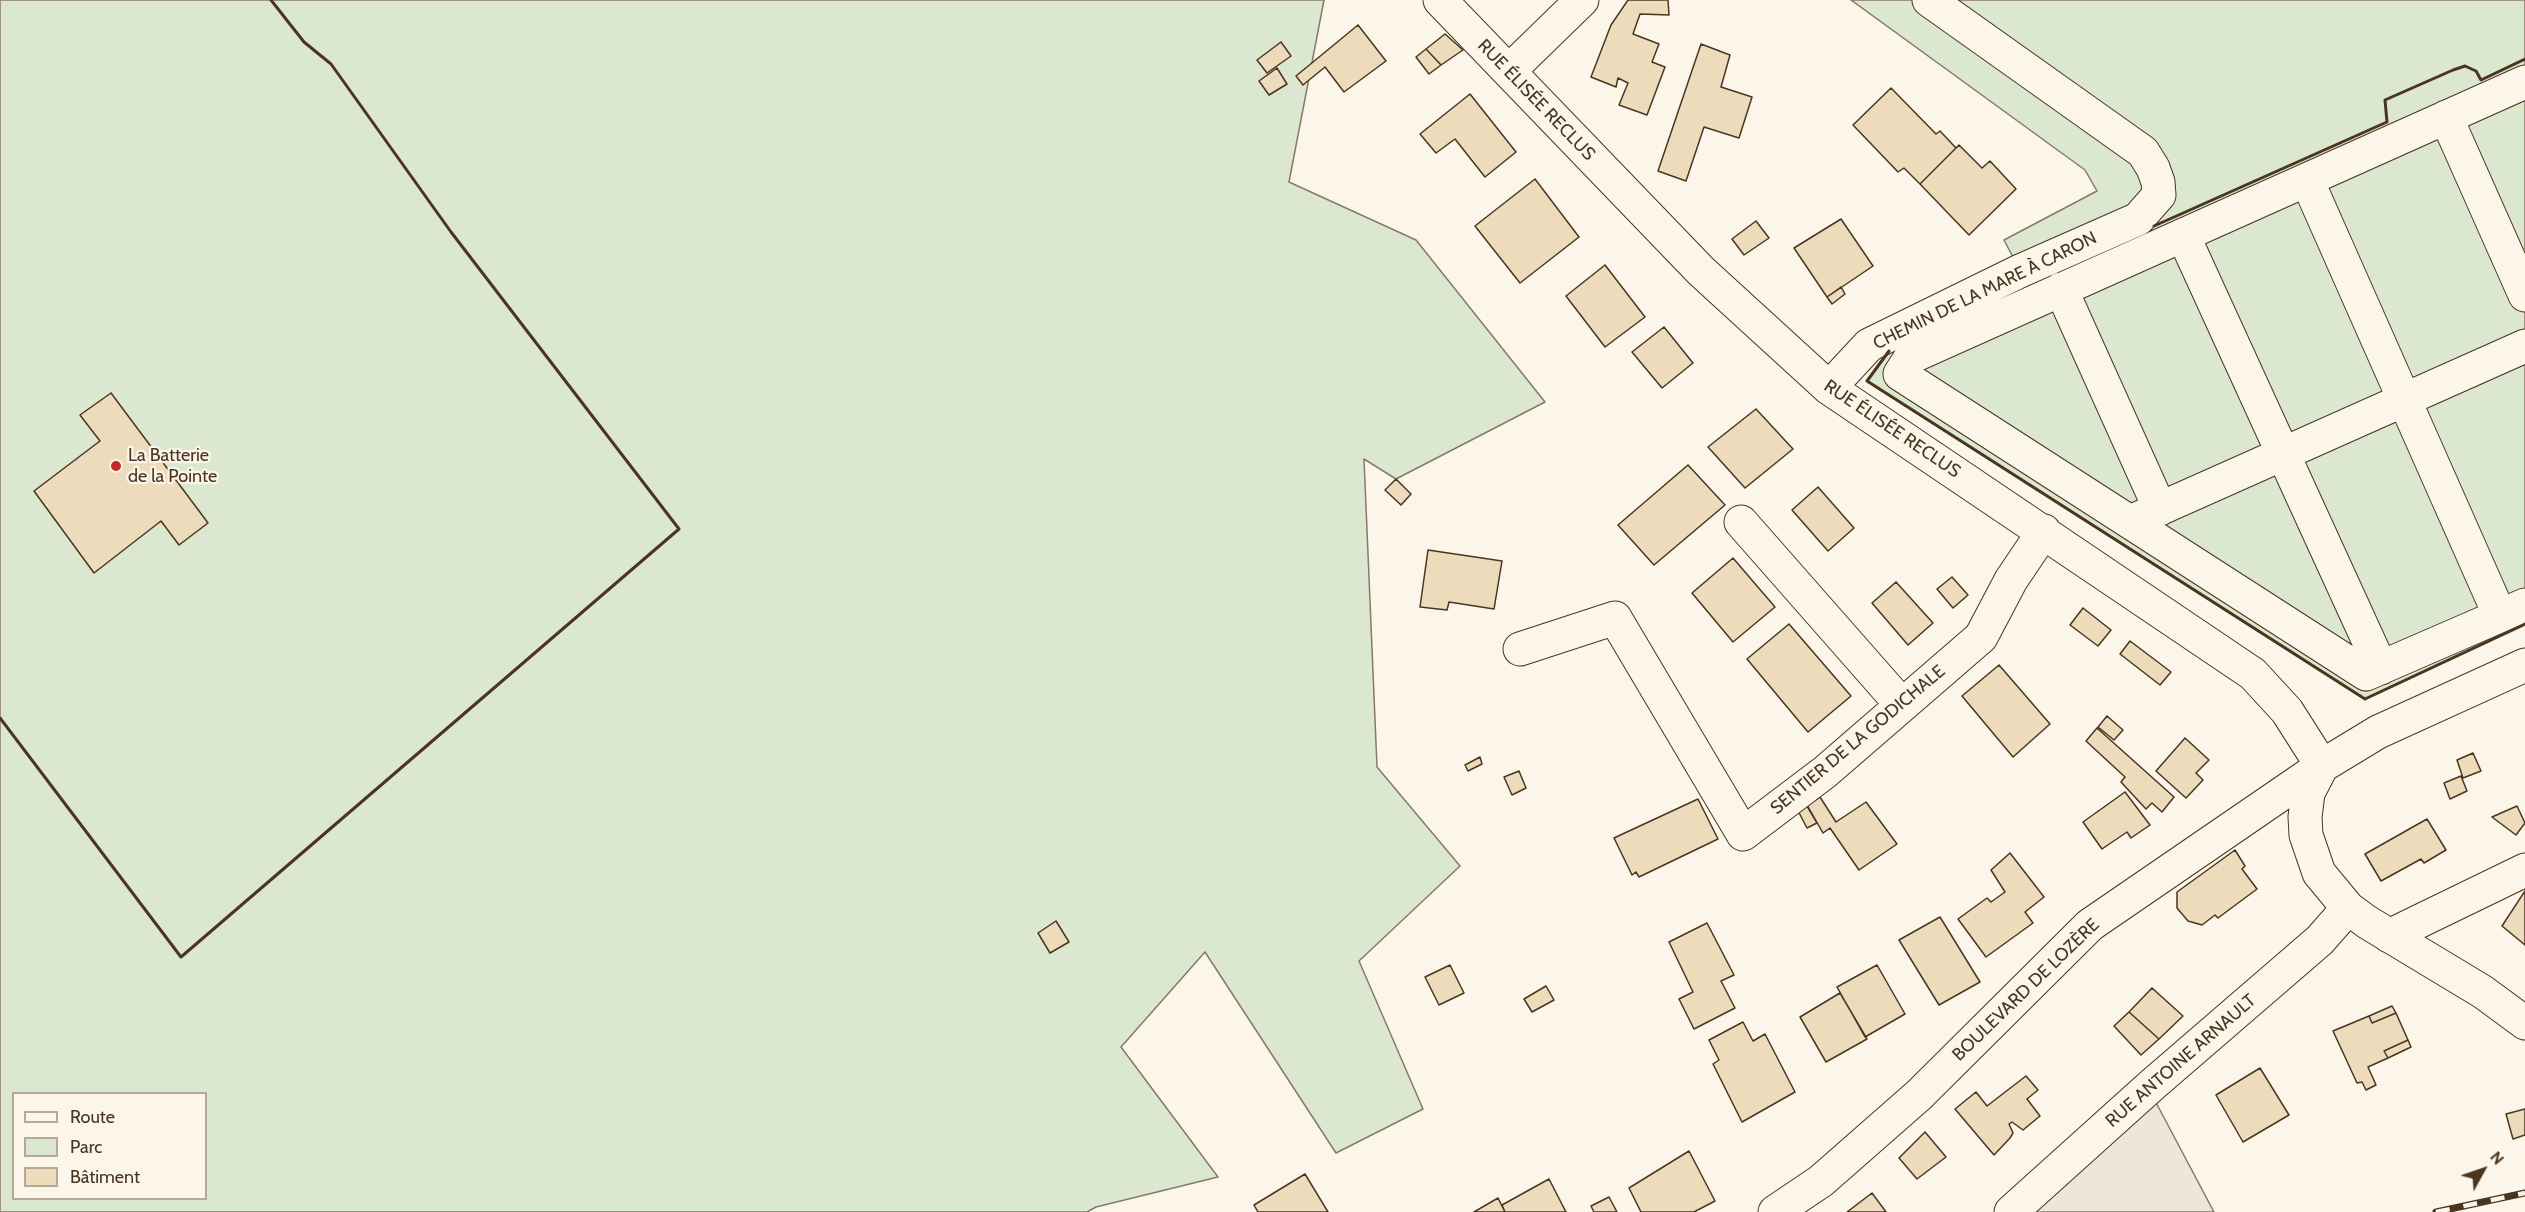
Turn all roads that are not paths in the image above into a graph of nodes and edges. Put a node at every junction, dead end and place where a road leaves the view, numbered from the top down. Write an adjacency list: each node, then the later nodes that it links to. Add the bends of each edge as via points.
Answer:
1 (1440, 0): 4 (street, RUE ÉLISÉE RECLUS)
2 (1582, 0): 4 (street)
3 (1929, 0): 12 (street, CHEMIN DE LA MARE À CARON, via 2143,152 2158,182 2159,195 2138,219 1869,345)
4 (1509, 71): 12 (street, RUE ÉLISÉE RECLUS, via 1701,271)
5 (2525, 82): 6 (street)
6 (2446, 117): 7 (street); 10 (street)
7 (2307, 180): 8 (street); 13 (street)
8 (2183, 235): 9 (street); 14 (street)
9 (2061, 289): 15 (street); 17 (street, via 1911,357 1900,374)
10 (2525, 295)
11 (2525, 346): 13 (street)
12 (1829, 388): 18 (street, RUE ÉLISÉE RECLUS)
13 (2404, 400): 14 (street); 19 (street)
14 (2283, 454): 15 (street); 22 (street)
15 (2160, 509): 17 (street)
16 (1741, 522): 23 (street)
17 (2130, 522): 22 (street, via 2366,674)
18 (2044, 531): 23 (street, SENTIER DE LA GODICHALE, via 2011,580 1981,637); 24 (street, RUE ÉLISÉE RECLUS, via 2253,674 2287,711)
19 (2513, 610): 22 (street)
20 (1520, 649): 23 (street, SENTIER DE LA GODICHALE, via 1615,618 1743,834 1825,772)
21 (2525, 665): 24 (street, BOULEVARD DE LOZÈRE, via 2379,732)
22 (2381, 668)
23 (1901, 704)
24 (2322, 766): 26 (street, via 2308,793 2306,835 2319,873); 29 (street, BOULEVARD DE LOZÈRE, via 2090,925 1919,1095 1821,1181)
25 (2525, 870): 27 (street)
26 (2348, 908): 27 (street); 30 (street, RUE ANTOINE ARNAULT, via 2320,940)
27 (2390, 936): 28 (street)
28 (2525, 1023)
29 (1774, 1212)
30 (2012, 1212)

